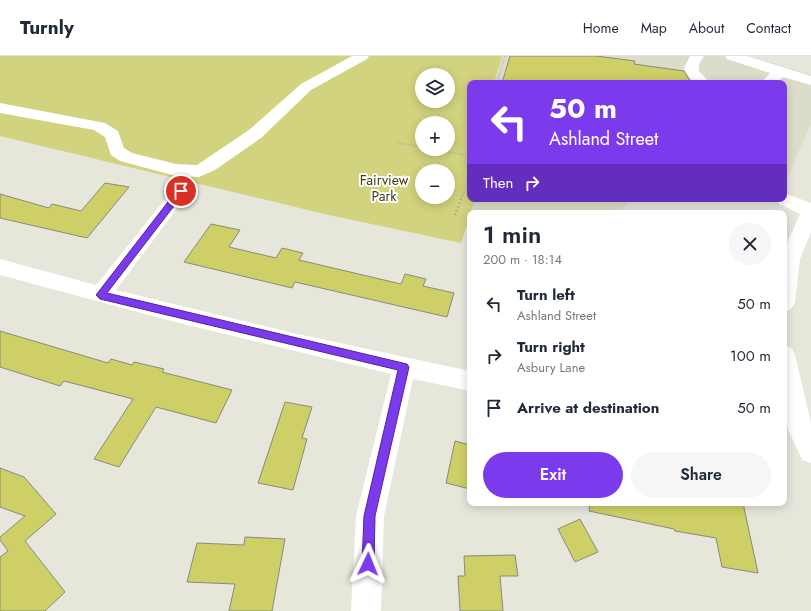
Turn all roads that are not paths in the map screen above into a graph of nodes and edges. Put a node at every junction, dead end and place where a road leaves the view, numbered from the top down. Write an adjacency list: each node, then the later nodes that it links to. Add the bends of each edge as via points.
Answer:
1 (362, 56): 8 (street, via 306,87 255,134 199,171 176,170 126,157 117,151 112,135 99,126)
2 (697, 56): 5 (street, via 690,68)
3 (732, 56): 4 (street)
4 (780, 71): 6 (street); 7 (street)
5 (699, 80)
6 (771, 80)
7 (811, 81)
8 (0, 108)
9 (181, 191): 14 (street)
10 (787, 200): 11 (street)
11 (811, 210): 13 (street, via 790,259)
12 (0, 267): 14 (street)
13 (787, 281)
14 (100, 295): 15 (street)
15 (404, 367): 16 (street); 20 (street, via 370,516)
16 (467, 379)
17 (787, 382): 18 (street)
18 (792, 428): 19 (street)
19 (811, 451)
20 (366, 611)

